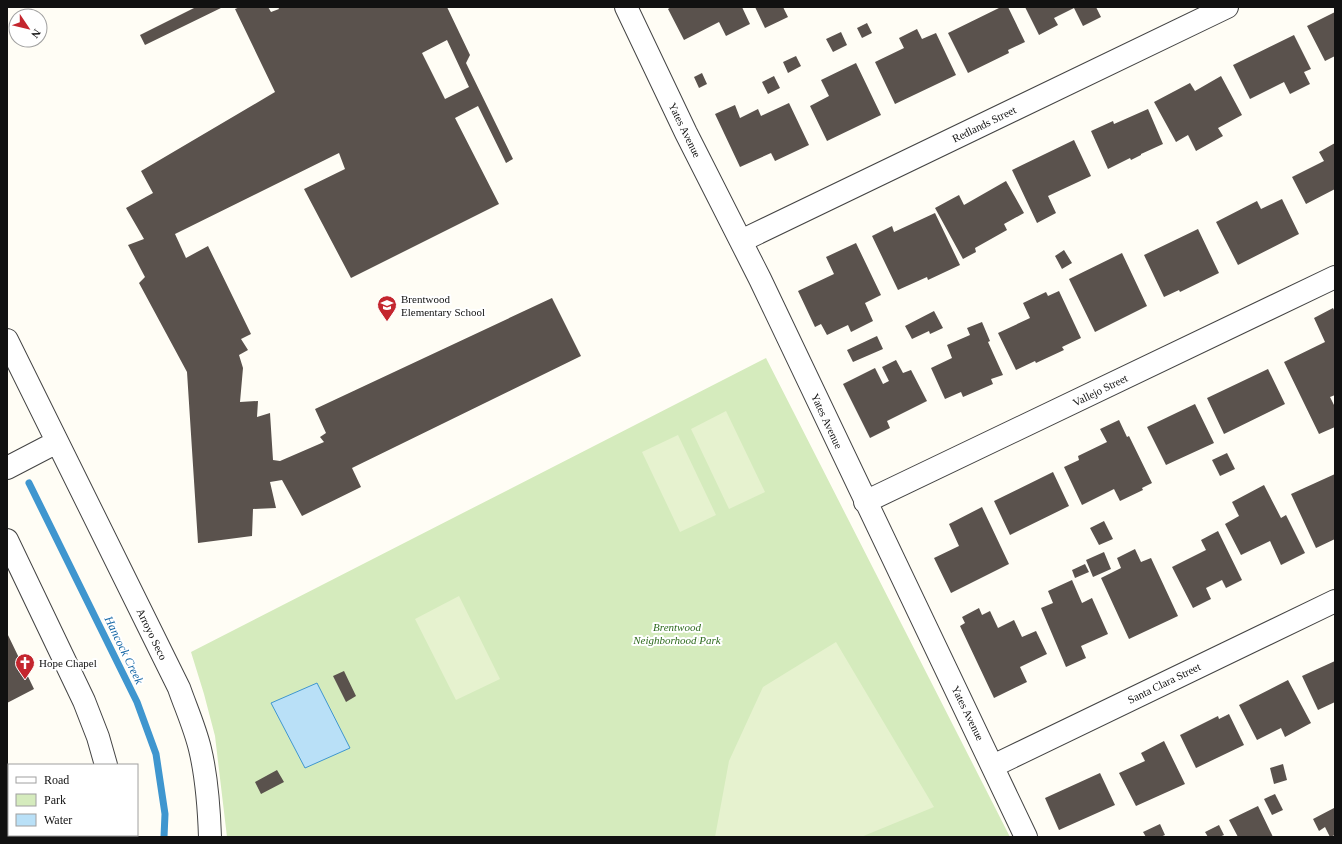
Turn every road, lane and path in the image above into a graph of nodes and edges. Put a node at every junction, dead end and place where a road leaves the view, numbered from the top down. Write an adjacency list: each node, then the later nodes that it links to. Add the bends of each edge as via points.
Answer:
1 (626, 7): 3 (street, Yates Avenue)
2 (1227, 7): 3 (street, Redlands Street)
3 (741, 241): 8 (street, Yates Avenue)
4 (1335, 277): 8 (street, Vallejo Street)
5 (7, 340): 6 (street, Arroyo Seco)
6 (57, 442): 7 (street); 13 (street, Arroyo Seco, via 179,688 200,748 210,816)
7 (7, 468)
8 (865, 502): 12 (street, Yates Avenue)
9 (7, 540): 11 (street, via 84,701)
10 (1335, 601): 12 (street, Santa Clara Street)
11 (106, 764)
12 (993, 766): 14 (street, Yates Avenue)
13 (210, 837)
14 (1026, 837)

